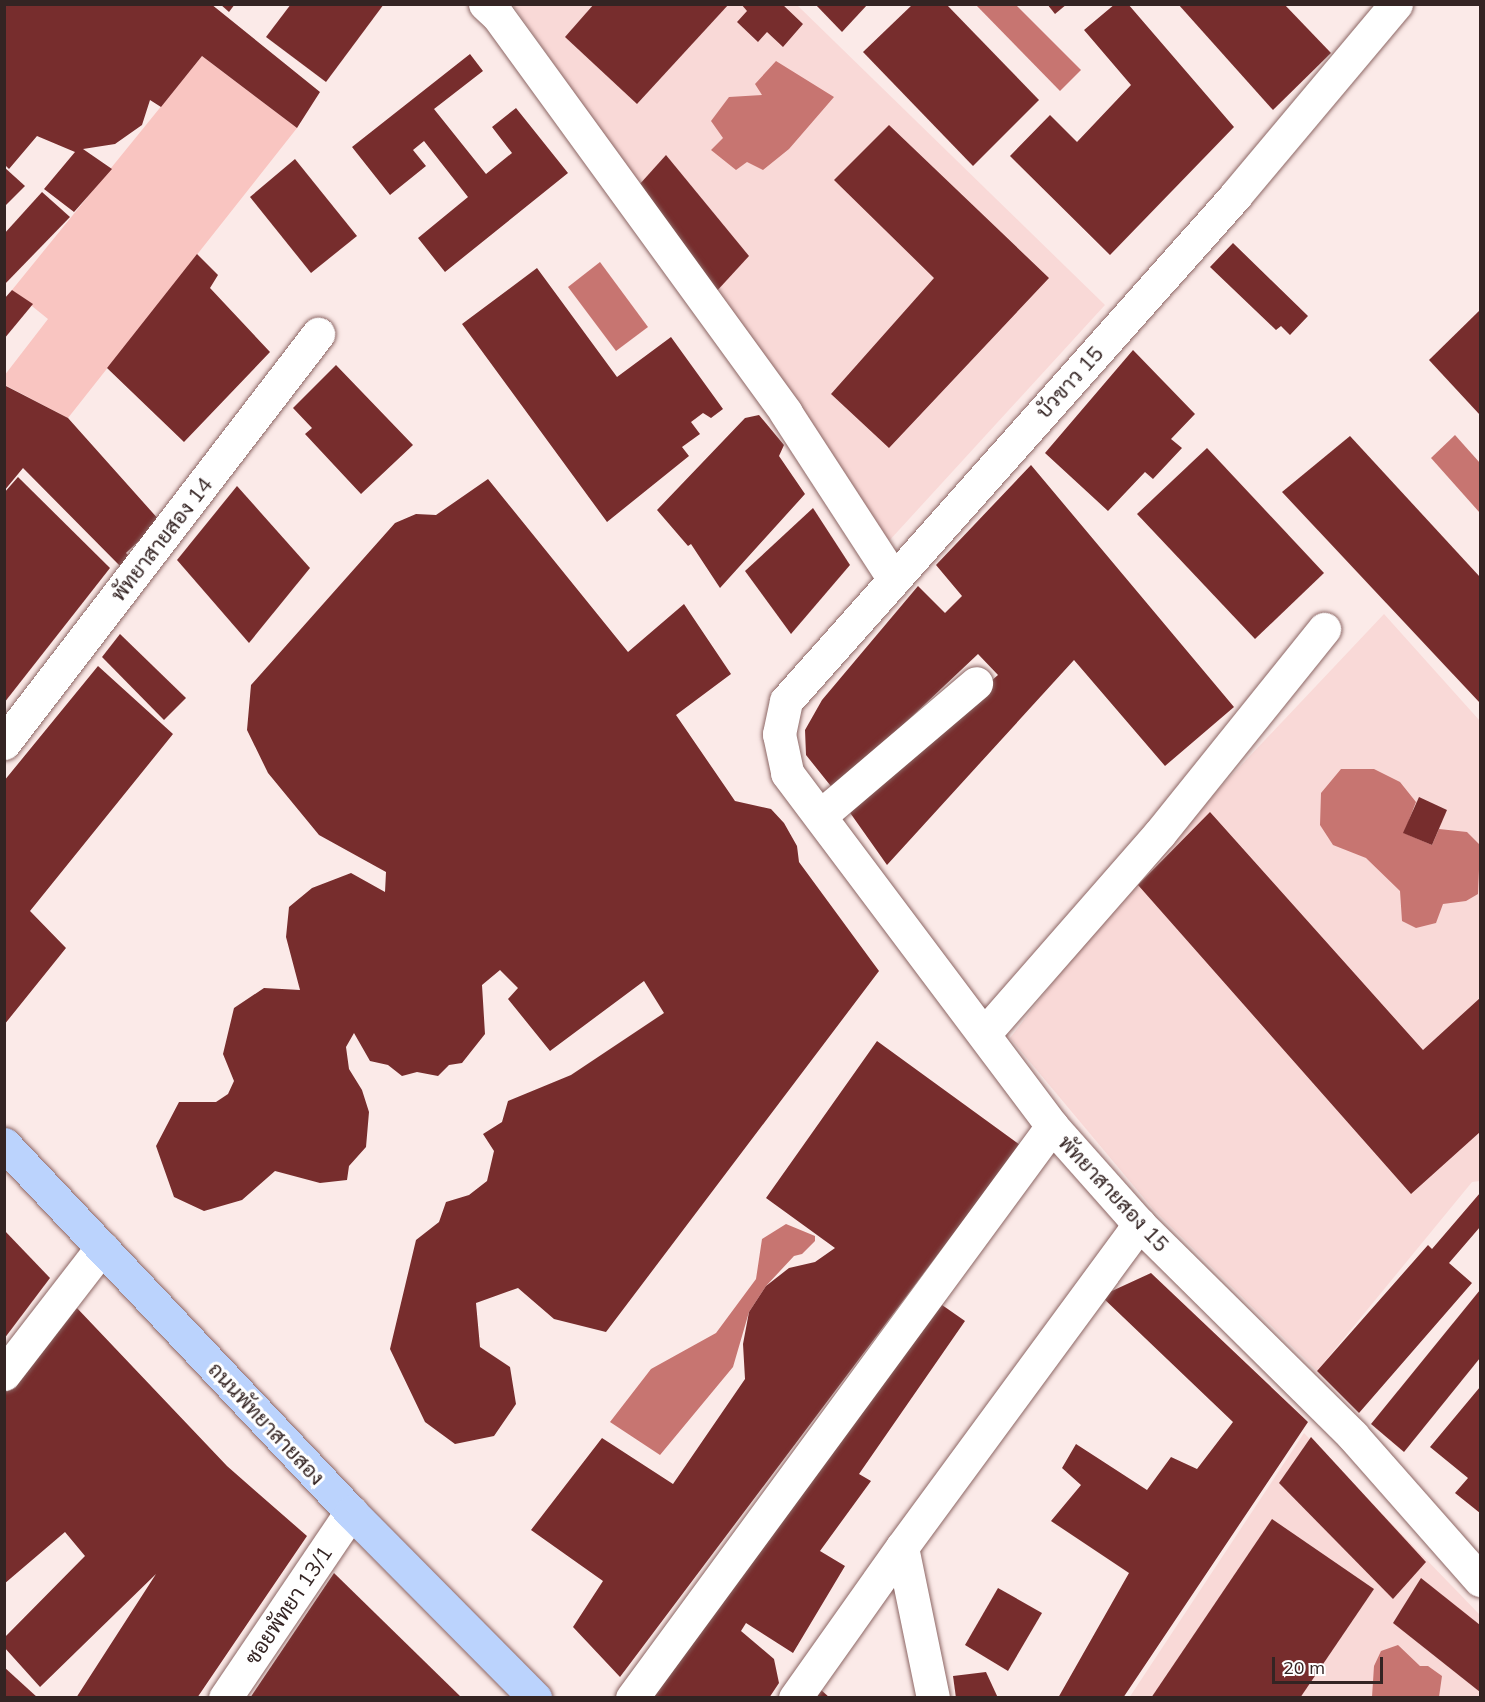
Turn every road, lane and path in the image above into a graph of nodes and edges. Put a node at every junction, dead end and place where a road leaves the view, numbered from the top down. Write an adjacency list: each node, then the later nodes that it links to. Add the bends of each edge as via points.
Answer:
1 (485, 4): 4 (street, via 519,44 779,404)
2 (1396, 4): 4 (street, บัวขาว 15, via 1263,165)
3 (318, 334): 7 (street, พัทยาสายสอง 14)
4 (894, 579): 8 (street, บัวขาว 15, via 786,701 779,734)
5 (1324, 629): 10 (street, via 1160,833)
6 (976, 683): 9 (street)
7 (4, 743)
8 (787, 773): 9 (street, พัทยาสายสอง 15)
9 (820, 816): 10 (street, พัทยาสายสอง 15)
10 (984, 1034): 11 (street, พัทยาสายสอง 15)
11 (1052, 1126): 13 (street, พัทยาสายสอง 15); 21 (street)
12 (4, 1144): 14 (main road, ถนนพัทยาสายสอง)
13 (1139, 1224): 17 (street); 18 (street, พัทยาสายสอง 15, via 1353,1436)
14 (102, 1247): 15 (street); 16 (main road, ถนนพัทยาสายสอง)
15 (4, 1374)
16 (351, 1512): 19 (main road, ถนนพัทยาสายสอง); 20 (street, ซอยพัทยา 13/1)
17 (902, 1547): 22 (street); 23 (street)
18 (1480, 1580)
19 (522, 1693)
20 (225, 1698)
21 (632, 1698)
22 (795, 1698)
23 (933, 1698)

